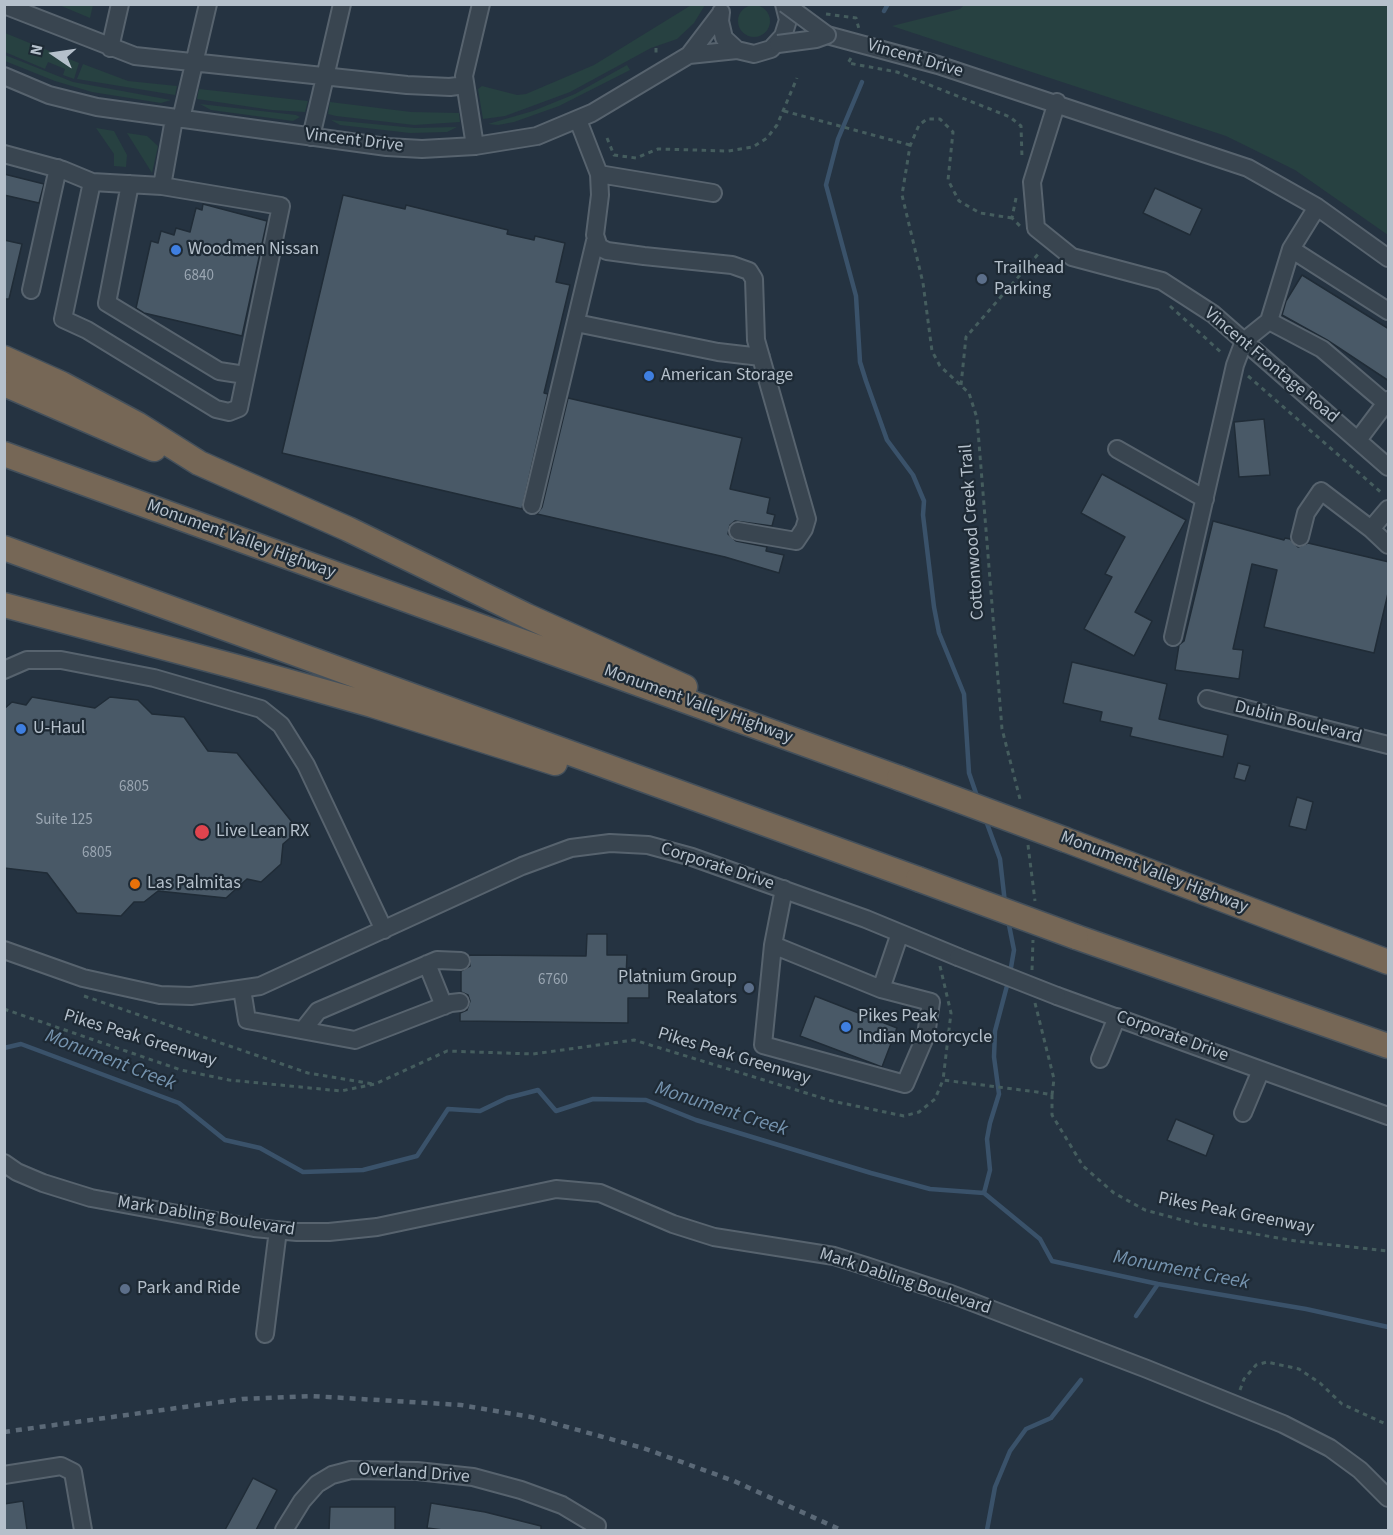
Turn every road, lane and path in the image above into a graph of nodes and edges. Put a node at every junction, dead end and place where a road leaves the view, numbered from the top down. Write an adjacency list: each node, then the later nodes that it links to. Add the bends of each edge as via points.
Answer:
1 (120, 4): 12 (street)
2 (208, 4): 15 (street)
3 (342, 4): 18 (street)
4 (480, 4): 20 (street)
5 (784, 4): 10 (street, Vincent Drive, bridge); 11 (street, via 787,28)
6 (4, 5): 12 (street)
7 (723, 7): 13 (street, via 721,30); 14 (street, Vincent Drive)
8 (818, 12): 9 (path)
9 (856, 18)
10 (826, 35): 11 (street, Vincent Drive, bridge); 21 (street, Vincent Drive, via 890,50)
11 (778, 44): 13 (street, Vincent Drive, via 763,53)
12 (110, 48): 15 (street, via 135,56)
13 (737, 50): 14 (street, Vincent Drive)
14 (689, 55): 24 (street, Vincent Drive)
15 (194, 63): 18 (street); 23 (street)
16 (848, 63): 30 (path, via 897,72 1010,117 1021,126)
17 (4, 76): 23 (street, Vincent Drive, via 64,99)
18 (325, 77): 20 (street, via 425,87); 25 (street)
19 (797, 78): 22 (path)
20 (465, 85): 27 (street)
21 (1057, 102): 38 (street, Vincent Drive, via 1248,168); 52 (street, Vincent Frontage Road, via 1032,182 1036,228 1072,257 1162,281 1213,314)
22 (784, 111): 26 (path, via 767,138 745,149 658,149 636,158 614,155); 28 (path)
23 (177, 119): 25 (street, Vincent Drive); 35 (street)
24 (578, 120): 27 (street, Vincent Drive, via 537,136); 32 (street)
25 (311, 137): 27 (street, Vincent Drive, via 404,148)
26 (607, 138)
27 (475, 146)
28 (910, 146): 39 (path, Cottonwood Creek Trail, via 915,129 923,121 935,118 948,124 954,137 948,180 955,196 975,211); 58 (path, Cottonwood Creek Trail, via 902,195 923,283 930,342 937,361)
29 (4, 154): 31 (street)
30 (1022, 160)
31 (58, 168): 33 (street); 47 (street)
32 (599, 174): 37 (street); 41 (street)
33 (92, 182): 34 (street); 56 (street, via 63,320 87,330 216,409 229,412 239,408)
34 (130, 184): 35 (street); 56 (street, via 107,303 219,371)
35 (162, 186): 56 (street, via 281,206)
36 (1017, 192): 39 (path)
37 (713, 193)
38 (1317, 207): 43 (street); 46 (street, Vincent Drive)
39 (1012, 218): 40 (path)
40 (1021, 230)
41 (595, 241): 51 (street); 53 (street, via 607,251 723,263 749,271 756,290 756,340)
42 (1036, 246): 44 (path)
43 (1291, 249): 49 (street); 50 (street)
44 (1041, 250): 45 (path); 58 (path, via 966,337)
45 (1046, 255)
46 (1389, 258)
47 (31, 290)
48 (1167, 303): 55 (path)
49 (1389, 311)
50 (1269, 321): 52 (street); 59 (street, via 1322,348)
51 (576, 323): 53 (street); 67 (street)
52 (1244, 341): 55 (street); 60 (street, Vincent Frontage Road)
53 (761, 357): 70 (street, via 807,519 796,541)
54 (4, 358): 63 (highway, via 128,419)
55 (1235, 365): 65 (street); 66 (path)
56 (245, 375)
57 (4, 384): 63 (highway, via 174,458)
58 (961, 385): 80 (path, Cottonwood Creek Trail, via 972,399 978,418 1002,729)
59 (1388, 402): 60 (street)
60 (1358, 440): 64 (street, Vincent Frontage Road)
61 (1117, 449): 65 (street)
62 (4, 454): 78 (highway, Monument Valley Highway)
63 (199, 463): 78 (highway, via 656,672)
64 (1389, 467)
65 (1205, 499): 75 (street)
66 (1389, 500)
67 (532, 505)
68 (1389, 509): 69 (street)
69 (1371, 529): 71 (street, via 1321,491 1306,513); 72 (street)
70 (738, 531)
71 (1300, 537)
72 (1388, 545)
73 (4, 548): 81 (highway)
74 (4, 605): 81 (highway, via 237,666 606,780)
75 (1173, 637)
76 (4, 670): 85 (street, via 27,660 61,660 154,678 261,709 281,725 306,765)
77 (1207, 699): 79 (street, Dublin Boulevard)
78 (769, 731): 91 (highway, Monument Valley Highway, bridge)
79 (1389, 745)
80 (1022, 807)
81 (754, 819): 101 (highway, bridge)
82 (1027, 839): 84 (path)
83 (784, 890): 85 (street, Corporate Drive, via 648,845 610,843 571,848 522,866); 86 (street, Corporate Drive); 88 (street)
84 (1035, 905)
85 (384, 930): 94 (street, Corporate Drive, via 260,986)
86 (900, 933): 95 (street); 99 (street, Corporate Drive, bridge)
87 (1033, 939): 93 (path)
88 (773, 945): 95 (street); 95 (street, via 763,1045 905,1084 926,1035 931,1002)
89 (4, 950): 94 (street, Corporate Drive, via 83,978 160,995 191,996)
90 (461, 961): 92 (street, via 437,960)
91 (1389, 962)
92 (427, 964): 100 (street, via 318,1011); 100 (street, via 452,1004 355,1040)
93 (1032, 972)
94 (242, 989): 100 (street, via 247,1020)
95 (881, 989)
96 (1034, 994): 105 (path, via 1054,1079)
97 (82, 995): 104 (path, via 308,1073)
98 (4, 1010): 104 (path, Pikes Peak Greenway, via 181,1070 229,1080 341,1091)
99 (1117, 1017): 102 (street); 103 (street, Corporate Drive)
100 (303, 1030)
101 (1389, 1046)
102 (1100, 1059)
103 (1260, 1070): 106 (street); 107 (street, Corporate Drive)
104 (375, 1084): 105 (path, Pikes Peak Greenway, via 447,1051 533,1054 634,1040 832,1101 904,1116 919,1112 934,1099 943,1080)
105 (1052, 1095): 110 (path, Pikes Peak Greenway, via 1052,1115 1077,1159 1114,1193 1145,1210 1197,1224 1286,1239)
106 (1243, 1113)
107 (1389, 1116)
108 (11, 1167): 109 (street, Mark Dabling Boulevard, via 91,1198)
109 (278, 1230): 111 (street); 112 (street, Mark Dabling Boulevard, via 330,1232 377,1227 556,1189 600,1193 692,1231 834,1256 951,1294)
110 (1389, 1251)
111 (265, 1334)
112 (1234, 1404): 113 (path, via 1244,1379 1256,1365 1267,1362 1299,1369 1342,1404); 115 (street, Mark Dabling Boulevard, via 1330,1448)
113 (1389, 1425)
114 (4, 1475): 117 (street, via 61,1466 73,1472)
115 (1389, 1498)
116 (596, 1528): 118 (street, Overland Drive, via 562,1505 473,1477 351,1470 317,1484)
117 (83, 1530)
118 (284, 1530)

